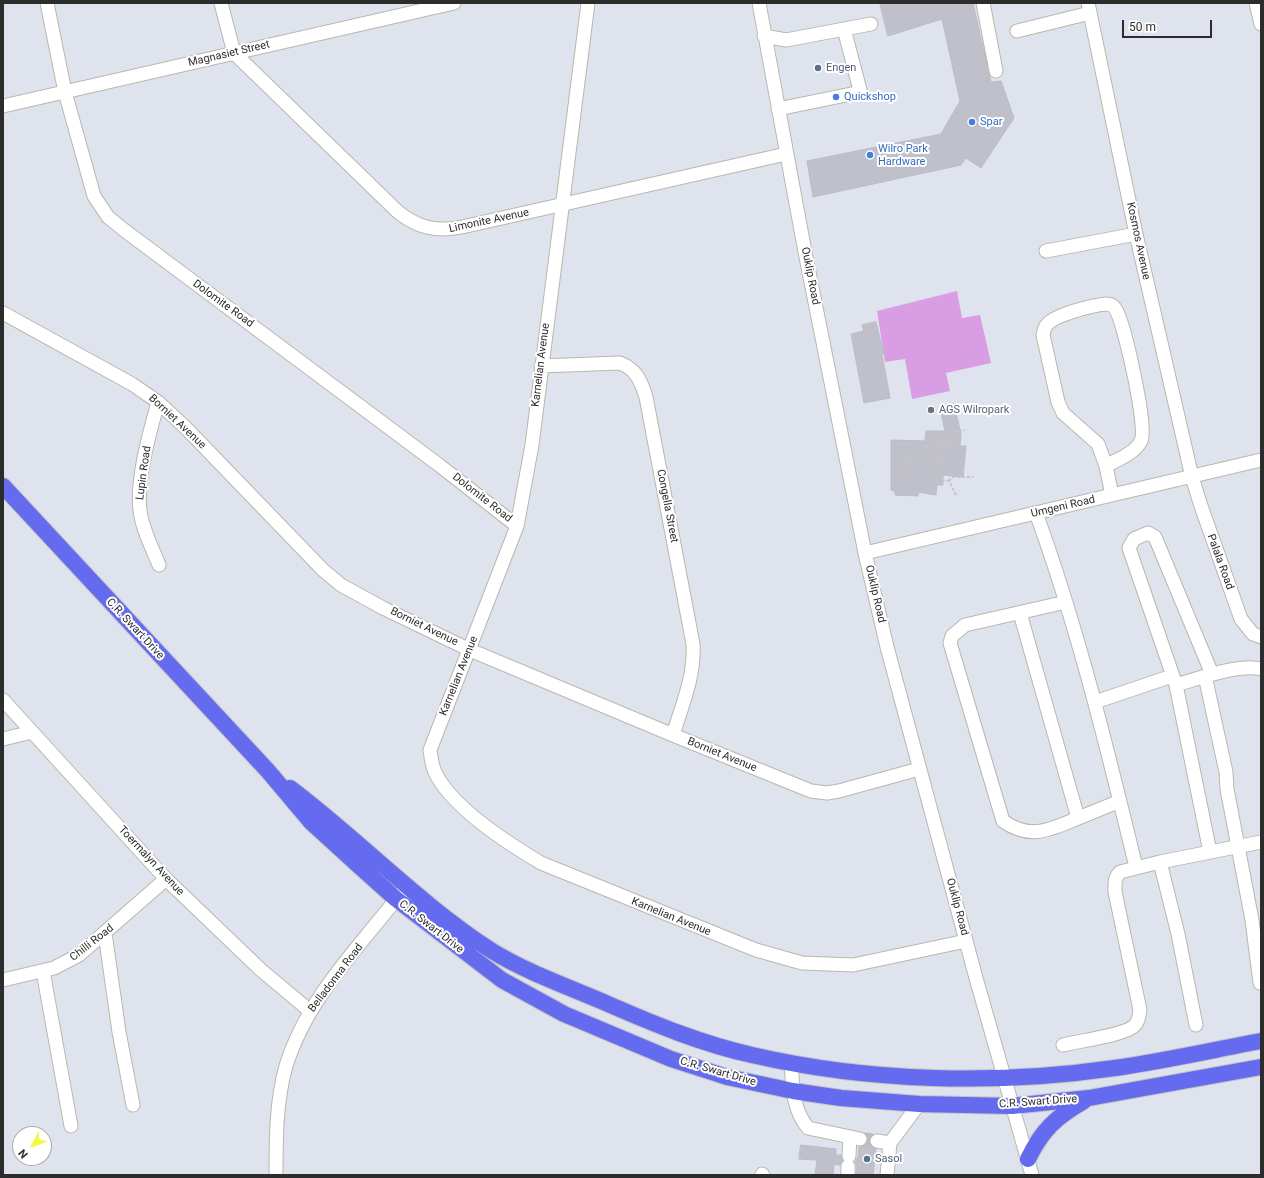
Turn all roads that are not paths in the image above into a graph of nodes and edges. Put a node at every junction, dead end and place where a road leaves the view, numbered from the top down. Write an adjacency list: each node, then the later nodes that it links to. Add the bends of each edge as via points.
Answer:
1 (47, 3): 17 (street, Dolomite Road)
2 (222, 3): 15 (street)
3 (454, 3): 8 (street, Magnasiet Street)
4 (588, 3): 21 (street, Karnelian Avenue)
5 (759, 3): 14 (street, Ouklip Road)
6 (983, 3): 16 (street)
7 (1256, 3): 11 (street)
8 (432, 5): 15 (street, Magnasiet Street)
9 (1089, 8): 13 (street); 22 (street, Kosmos Avenue)
10 (871, 24): 12 (street)
11 (1261, 24)
12 (844, 29): 14 (street, via 786,40); 19 (street, via 860,90 856,93)
13 (1017, 31)
14 (764, 36): 19 (street, Ouklip Road)
15 (234, 53): 17 (street, Magnasiet Street); 21 (street, Limonite Avenue, via 397,212 425,227 447,230)
16 (996, 71)
17 (65, 92): 18 (street, Magnasiet Street); 33 (street, Dolomite Road, via 94,196 108,217)
18 (3, 106)
19 (778, 109): 20 (street, Ouklip Road)
20 (786, 154): 21 (street, Limonite Avenue); 34 (street, Ouklip Road)
21 (562, 205): 25 (street, Karnelian Avenue)
22 (1136, 234): 23 (street); 29 (street, Kosmos Avenue)
23 (1046, 251)
24 (3, 313): 26 (street, Borniet Avenue, via 132,384)
25 (541, 366): 33 (street, Karnelian Avenue, via 532,445); 46 (street, Congella Street, via 620,363 628,366 641,380 693,644 691,679)
26 (158, 402): 35 (street, Lupin Road, via 142,472 139,504 146,533); 39 (street, Borniet Avenue, via 332,579 383,608)
27 (1261, 460): 29 (street, Umgeni Road)
28 (1106, 466): 28 (street, via 1098,444 1063,413 1058,402 1044,335 1045,326 1065,315 1111,304 1123,326 1143,429 1141,441 1137,446 1129,454); 31 (street)
29 (1192, 477): 31 (street, Umgeni Road); 38 (street, Palala Road, via 1241,619 1252,634)
30 (3, 486): 49 (main road, C.R. Swart Drive)
31 (1112, 495): 32 (street, Umgeni Road)
32 (1036, 513): 34 (street, Umgeni Road); 36 (street, via 1058,572)
33 (517, 526): 39 (street, Karnelian Avenue)
34 (865, 553): 48 (street, Ouklip Road)
35 (159, 565)
36 (1066, 602): 37 (street); 44 (street)
37 (1020, 613): 51 (street); 51 (street, via 965,625 952,636 950,643 1003,821 1013,828 1028,832 1046,831)
38 (1261, 637)
39 (470, 650): 46 (street, Borniet Avenue); 61 (street, Karnelian Avenue, via 430,750 432,764 445,789 462,806 509,843 541,863 756,950 802,962 852,965)
40 (1261, 669): 41 (street, via 1249,668)
41 (1209, 675): 42 (street); 42 (street, via 1156,540 1151,534 1144,534 1134,538 1128,548); 53 (street)
42 (1174, 681): 44 (street); 54 (street)
43 (3, 700): 45 (street, Toermalyn Avenue)
44 (1095, 702): 50 (street)
45 (32, 732): 47 (street); 57 (street, Toermalyn Avenue)
46 (673, 735): 48 (street, Borniet Avenue, via 811,791 838,791)
47 (3, 739)
48 (919, 769): 61 (street, Ouklip Road)
49 (268, 771): 58 (main road, C.R. Swart Drive, via 305,799); 59 (main road, C.R. Swart Drive, via 311,822)
50 (1120, 801): 51 (street); 56 (street)
51 (1078, 818)
52 (1261, 842): 53 (street)
53 (1237, 846): 54 (street); 64 (street, via 1252,920)
54 (1210, 852): 55 (street)
55 (1160, 862): 56 (street); 66 (street, via 1178,934)
56 (1136, 867): 68 (street, via 1120,872 1115,883 1140,1010 1139,1018 1136,1024 1124,1032)
57 (166, 879): 60 (street, Chilli Road); 65 (street, Toermalyn Avenue, via 261,970)
58 (406, 886): 59 (street, Belladonna Road); 69 (main road, C.R. Swart Drive, via 494,952 534,972 651,1022 711,1044)
59 (396, 899): 65 (street, Belladonna Road, via 336,974); 72 (main road, C.R. Swart Drive, via 502,980 564,1014 671,1059 727,1077)
60 (105, 933): 62 (street, Chilli Road, via 79,955); 75 (street, via 119,1032)
61 (966, 941): 71 (street, Ouklip Road)
62 (43, 971): 63 (street, Chilli Road); 77 (street)
63 (3, 980)
64 (1260, 984)
65 (310, 1012): 82 (street, Belladonna Road, via 286,1066 276,1131)
66 (1196, 1025)
67 (1261, 1041): 71 (main road, C.R. Swart Drive, via 1115,1068)
68 (1063, 1045)
69 (792, 1063): 71 (main road, C.R. Swart Drive, via 908,1078); 72 (street)
70 (1261, 1067): 73 (main road, C.R. Swart Drive)
71 (1005, 1078): 76 (street, Ouklip Road)
72 (793, 1091): 74 (main road, C.R. Swart Drive, via 841,1098); 80 (street, via 798,1114 808,1128 855,1138)
73 (1089, 1098): 76 (main road, C.R. Swart Drive); 81 (main road, via 1049,1125 1035,1144)
74 (919, 1104): 76 (main road, C.R. Swart Drive); 79 (street)
75 (133, 1105)
76 (1012, 1106): 81 (street, Ouklip Road)
77 (70, 1126)
78 (877, 1141): 79 (street)
79 (890, 1143): 83 (street)
80 (848, 1166)
81 (1029, 1170)
82 (276, 1175)
83 (887, 1175)

